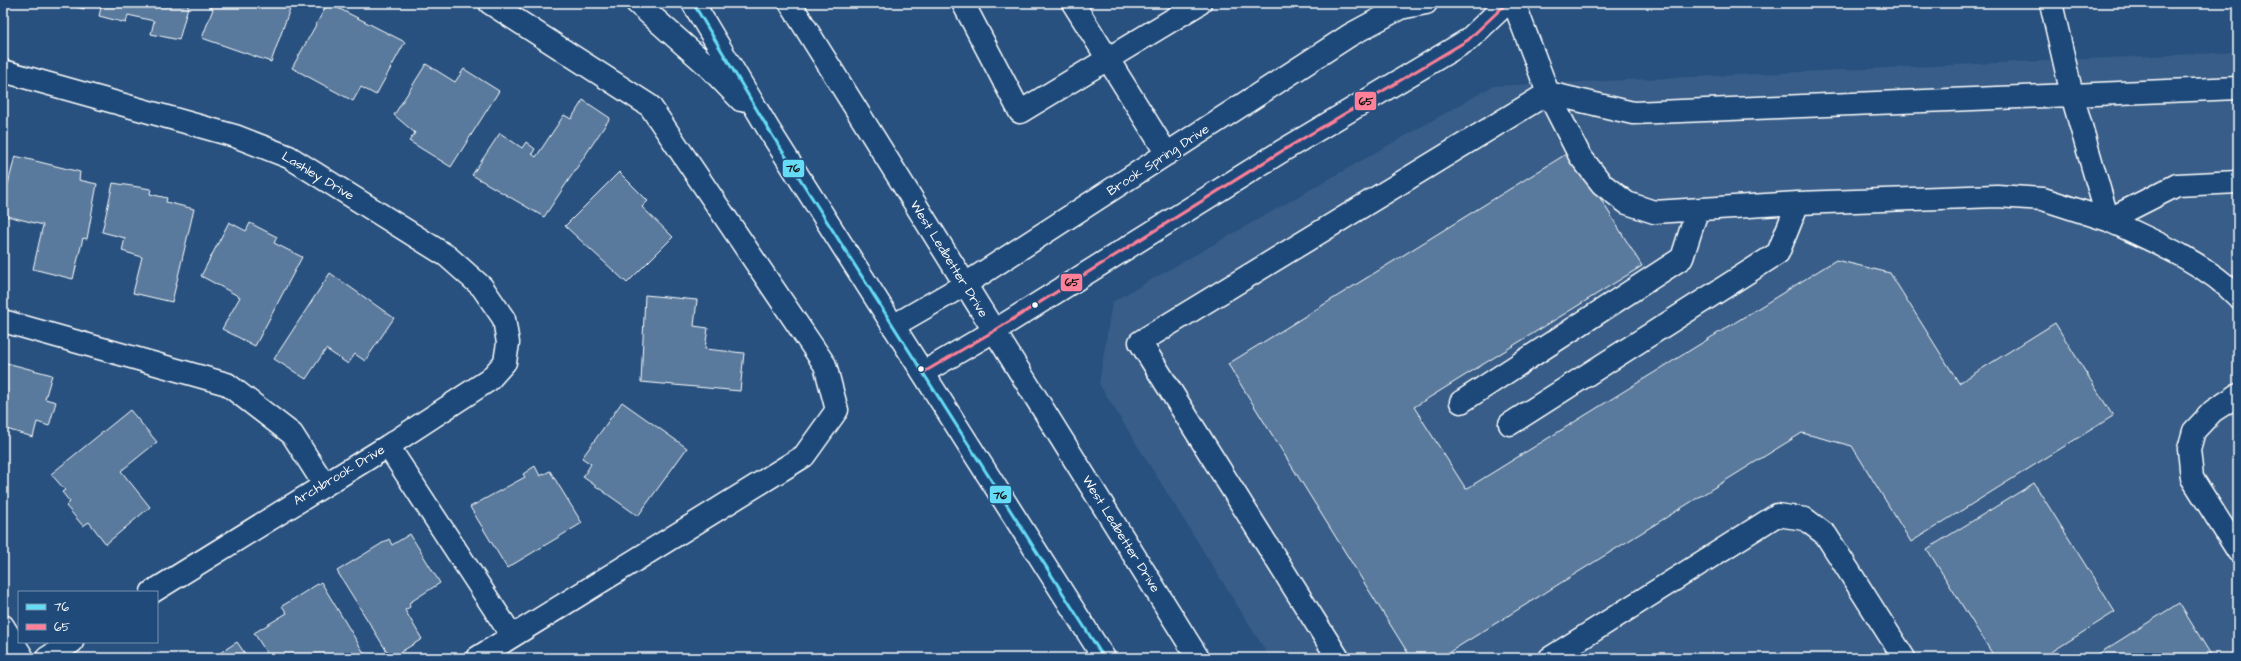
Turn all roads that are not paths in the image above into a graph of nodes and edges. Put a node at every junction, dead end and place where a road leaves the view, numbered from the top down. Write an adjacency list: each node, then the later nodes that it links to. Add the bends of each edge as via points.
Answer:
1 (490, 3): 38 (street, via 650,106 825,365 837,410 804,456)
2 (637, 3): 17 (street, via 708,66)
3 (693, 3): 17 (street)
4 (790, 3): 23 (street, West Ledbetter Drive)
5 (963, 3): 12 (street, via 1020,112)
6 (1073, 3): 12 (street)
7 (1200, 3): 12 (street)
8 (1426, 3): 18 (street, Brook Spring Drive, via 1400,8 1350,35)
9 (1507, 3): 27 (street, via 1468,40 1282,151)
10 (1514, 3): 15 (street)
11 (2051, 3): 16 (street)
12 (1107, 60): 18 (street)
13 (3, 71): 28 (street, Lashley Drive, via 235,136 289,157 447,256 482,287 504,319)
14 (2238, 88): 16 (street)
15 (1548, 93): 16 (street, via 1633,113); 21 (street, via 1580,156 1602,184 1627,203 1654,212); 45 (street, via 1140,342)
16 (2072, 95): 22 (street)
17 (769, 130): 26 (street)
18 (1167, 154): 23 (street, Brook Spring Drive)
19 (2238, 182): 22 (street, via 2177,185)
20 (1798, 204): 21 (street); 22 (street, via 1997,196 2043,199); 32 (street, via 1778,252)
21 (1697, 211): 31 (street, via 1682,258)
22 (2108, 220): 24 (street, via 2172,250)
23 (964, 285): 26 (street, Brook Spring Drive); 27 (street, West Ledbetter Drive)
24 (2235, 290)
25 (3, 321): 34 (street, via 227,384 292,434)
26 (893, 326): 29 (street)
27 (994, 331): 29 (street); 44 (street, West Ledbetter Drive)
28 (508, 343): 33 (street, Archbrook Drive, via 505,362 489,380)
29 (924, 372): 43 (street)
30 (2238, 395): 35 (street, via 2213,411 2194,431 2189,450 2192,478)
31 (1461, 402)
32 (1510, 424)
33 (388, 446): 34 (street, Archbrook Drive); 38 (street)
34 (324, 484): 36 (street, Archbrook Drive)
35 (2238, 551)
36 (154, 591)
37 (3, 626): 40 (street)
38 (512, 636): 42 (street)
39 (70, 643): 41 (street)
40 (23, 658)
41 (47, 658)
42 (477, 658)
43 (1104, 658)
44 (1198, 658)
45 (1338, 658)
46 (1550, 658): 47 (street, via 1777,515 1805,519 1826,536)
47 (1904, 658)

